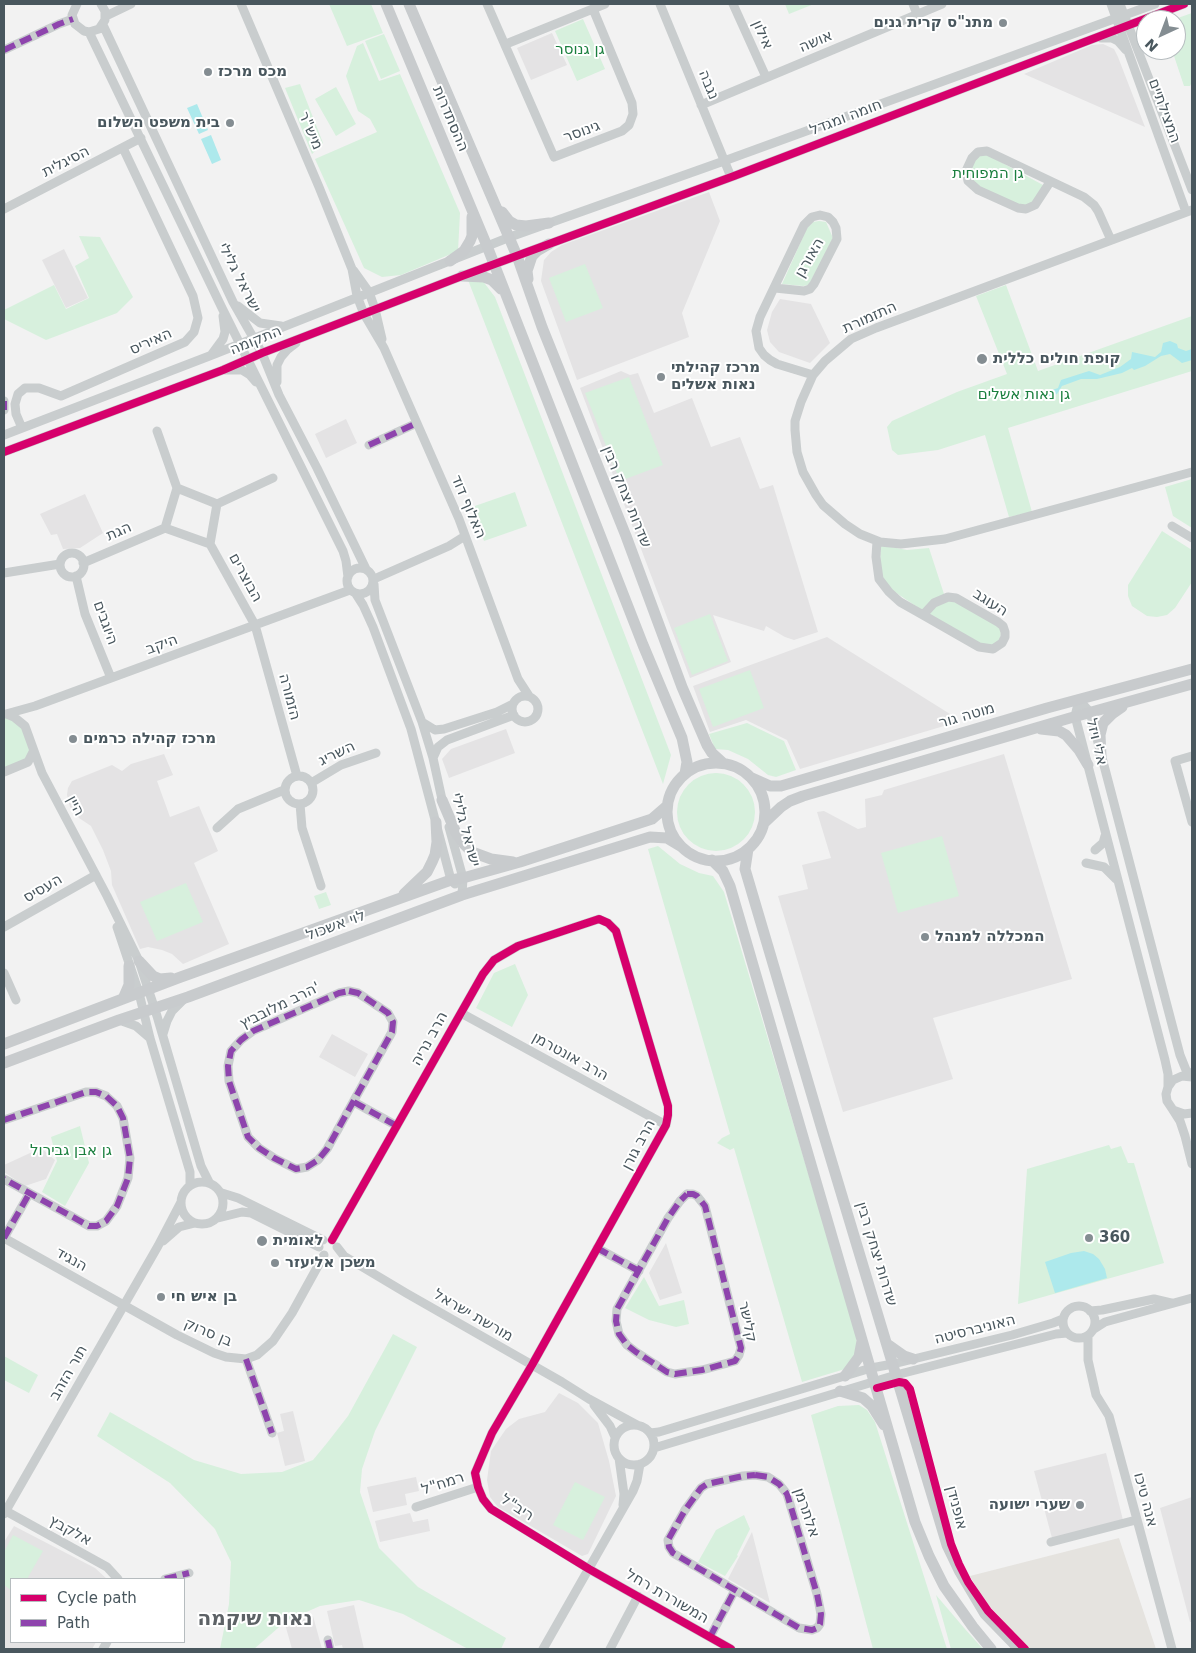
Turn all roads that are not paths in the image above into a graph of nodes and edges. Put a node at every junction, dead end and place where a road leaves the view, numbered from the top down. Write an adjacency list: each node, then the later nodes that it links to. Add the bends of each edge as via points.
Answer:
1 (104, 4): 19 (street)
2 (132, 4): 19 (street)
3 (241, 4): 48 (street, מיש"ר)
4 (386, 4): 37 (main road, ההסתדרות)
5 (409, 4): 36 (main road, ההסתדרות)
6 (487, 4): 25 (street, גינוסר)
7 (605, 4): 17 (street)
8 (660, 4): 29 (street, נגבה)
9 (734, 4): 28 (street, אילון)
10 (912, 4): 18 (street)
11 (942, 4): 18 (street, אושה)
12 (1111, 4): 20 (street)
13 (1120, 4): 20 (street)
14 (1155, 4): 20 (street, חומה ומגדל)
15 (1184, 4): 22 (street, חומה ומגדל)
16 (73, 9): 23 (street, ישראל גלילי, via 79,28); 26 (street, via 59,24)
17 (592, 9): 25 (street); 25 (street, גינוסר, via 632,102 634,114 629,125 608,137 554,157)
18 (917, 14): 28 (street, אושה)
19 (106, 16): 21 (street)
20 (1120, 17): 22 (street, המצילתיים); 32 (street, חומה ומגדל)
21 (103, 25): 23 (street); 55 (street, ישראל גלילי)
22 (1124, 26): 24 (street, חומה ומגדל); 27 (street, המצילתיים); 35 (street, המצילתיים)
23 (89, 32): 30 (street, ישראל גלילי)
24 (1091, 39): 27 (street, via 1112,38); 33 (street, חומה ומגדל)
25 (506, 44)
26 (4, 50)
27 (1129, 53): 39 (street, המצילתיים)
28 (766, 77): 29 (street, אושה)
29 (701, 105): 32 (street, נגבה)
30 (141, 138): 31 (street, הסיגלית); 56 (street, ישראל גלילי)
31 (123, 148): 38 (street, הסיגלית); 74 (street, האיריס, via 193,296 198,318 194,332 185,342 61,396 39,388 25,388 18,394 15,404)
32 (724, 161): 33 (street, נגבה); 40 (street, חומה ומגדל)
33 (731, 177): 43 (street, חומה ומגדל)
34 (1050, 182): 34 (street, via 986,151 978,152 972,158 966,172 968,181 978,190 1026,209 1035,205); 42 (street, via 1094,205)
35 (1192, 190)
36 (492, 196): 40 (main road, via 509,221 516,225); 41 (main road, ההסתדרות)
37 (471, 208): 44 (main road, ההסתדרות); 46 (main road, via 471,238 464,251)
38 (4, 209)
39 (1189, 211): 42 (street, התזמורת)
40 (549, 223): 41 (street, חומה ומגדל)
41 (510, 237): 44 (street, התקומה); 45 (main road, שדרות יצחק רבין)
42 (1111, 240): 68 (street, התזמורת, via 851,339)
43 (549, 244): 45 (street, חומה ומגדל); 51 (main road, via 537,251 529,263)
44 (487, 246): 46 (street, התקומה); 47 (main road)
45 (517, 256): 47 (street, התקומה); 51 (main road, שדרות יצחק רבין)
46 (450, 261): 52 (street, התקומה)
47 (493, 265): 49 (street, התקומה); 53 (main road)
48 (352, 269): 52 (street, מיש"ר); 54 (street, מיש"ר)
49 (462, 276): 53 (main road, via 492,280); 57 (street, התקומה)
50 (775, 288): 50 (street, האורגן, via 804,290 814,284 837,239 836,228 828,217 812,217 804,225); 68 (street, האורגן, via 756,331 759,348 764,356 777,364)
51 (529, 291): 118 (main road, שדרות יצחק רבין, via 682,687 707,745)
52 (369, 292): 54 (street, התקומה); 57 (street, האלוף דוד)
53 (506, 295): 123 (main road, via 682,738 687,762)
54 (357, 296): 58 (street, מיש"ר); 59 (street, התקומה)
55 (234, 302): 59 (street, via 260,323 280,327); 61 (street, ישראל גלילי)
56 (222, 308): 62 (street, ישראל גלילי); 65 (street, via 225,332)
57 (375, 310): 58 (street, התקומה); 63 (street, האלוף דוד)
58 (364, 314): 60 (street, התקומה); 63 (street, האלוף דוד)
59 (291, 324): 61 (street, התקומה)
60 (304, 337): 64 (street, התקומה); 70 (street, via 287,350 277,366)
61 (254, 338): 62 (street, התקומה); 64 (street, ישראל גלילי)
62 (240, 344): 65 (street, התקומה); 66 (street, ישראל גלילי)
63 (384, 348): 73 (street, האלוף דוד)
64 (262, 353): 66 (street, התקומה); 70 (street, ישראל גלילי)
65 (212, 355): 74 (street, התקומה)
66 (248, 359): 67 (street, התקומה); 69 (street, ישראל גלילי)
67 (223, 370): 69 (street, via 242,370); 78 (street, התקומה)
68 (813, 375): 87 (street, התזמורת, via 795,421 795,438 803,472 816,495 833,514 860,534)
69 (264, 391): 94 (street, ישראל גלילי, via 342,551)
70 (279, 395): 93 (street, ישראל גלילי)
71 (4, 401): 72 (street)
72 (4, 410)
73 (417, 423): 77 (street); 85 (street, האלוף דוד)
74 (22, 428): 76 (street, התקומה)
75 (157, 431): 81 (street)
76 (4, 435)
77 (369, 445)
78 (4, 452)
79 (1192, 472): 87 (street, התזמורת, via 945,539 901,544)
80 (272, 478): 82 (street)
81 (177, 488): 82 (street); 84 (street)
82 (217, 504): 88 (street)
83 (1172, 526): 86 (street)
84 (165, 528): 88 (street); 89 (street, הגת)
85 (466, 536): 93 (street, via 449,546); 99 (street, האלוף דוד)
86 (1192, 538)
87 (877, 541): 95 (street, העוגב, via 877,568 884,586 900,602)
88 (210, 544): 96 (street, הבוצרים)
89 (83, 563): 90 (street, via 79,556 73,554 63,558); 92 (street, via 83,569)
90 (60, 564): 91 (street); 92 (street, via 65,575)
91 (4, 573)
92 (76, 576): 98 (street, היוגבים, via 86,614)
93 (371, 576): 94 (street, via 358,568 353,570); 94 (street, via 367,593); 110 (street, ישראל גלילי, via 375,600)
94 (350, 586): 96 (street, היקב, via 328,598); 131 (street, ישראל גלילי, via 364,605 411,729)
95 (922, 615): 95 (street, העוגב, via 979,647 999,647 1005,636 1003,626 998,622 956,598 948,597)
96 (255, 625): 98 (street, היקב); 124 (street, הזמורה)
97 (1192, 669): 102 (main road, מוטה גור)
98 (111, 678): 105 (street, היקב)
99 (518, 679): 101 (street, האלוף דוד); 104 (street, האלוף דוד)
100 (1192, 684): 103 (main road, מוטה גור)
101 (529, 696): 104 (street, via 521,696); 108 (street, via 538,705 535,718 523,722)
102 (1079, 700): 106 (street, אלי ויזל); 109 (street, אלי ויזל); 125 (main road, מוטה גור, via 781,786 770,786)
103 (1134, 700): 106 (main road, מוטה גור); 115 (main road, via 1103,723)
104 (515, 701): 108 (street); 110 (street, via 497,712 444,729 435,730)
105 (34, 706): 107 (street, היקב); 111 (street)
106 (1090, 712): 109 (main road, מוטה גור); 115 (street, אלי ויזל)
107 (5, 715): 111 (street, via 14,716)
108 (514, 715): 117 (street, via 447,740 438,747)
109 (1075, 716): 112 (main road, מוטה גור); 119 (street, אלי ויזל)
110 (422, 722): 117 (street, ישראל גלילי)
111 (25, 726): 113 (street, היין)
112 (1032, 729): 119 (main road, via 1051,729 1064,734 1080,750); 133 (main road, מוטה גור, via 803,796 785,804)
113 (33, 752): 120 (street); 122 (street, היין)
114 (376, 753): 126 (street, השריג, via 340,765)
115 (1101, 756): 164 (street, אלי ויזל, via 1180,1055)
116 (1192, 756): 132 (street, via 1175,761)
117 (433, 758): 128 (street, ישראל גלילי)
118 (723, 764): 123 (main road, via 702,764); 125 (main road, via 742,770)
119 (1088, 765): 135 (street, אלי ויזל)
120 (22, 766): 121 (street); 122 (street)
121 (4, 772)
122 (42, 774): 142 (street, היין)
123 (685, 774): 130 (main road, via 673,788)
124 (297, 776): 126 (street, via 308,778); 127 (street, via 288,781)
125 (752, 778): 133 (main road, via 765,804)
126 (311, 783): 129 (street, via 312,797)
127 (284, 790): 129 (street, via 289,801); 134 (street, via 238,809)
128 (442, 800): 140 (main road, via 456,833 472,852 491,859); 143 (street, ישראל גלילי)
129 (300, 804): 145 (street, via 302,828)
130 (667, 806): 136 (main road, via 670,828); 140 (main road, לוי אשכול, via 652,819)
131 (436, 822): 143 (street, ישראל גלילי); 147 (main road, via 437,842 432,862 421,878)
132 (1192, 822)
133 (764, 823): 137 (main road, via 762,832)
134 (217, 828)
135 (1105, 836): 138 (street); 144 (street, אלי ויזל)
136 (682, 846): 139 (main road, via 693,855); 146 (main road, לוי אשכול, via 667,838 650,837)
137 (748, 849): 139 (main road, via 723,861); 198 (main road, שדרות יצחק רבין, via 745,869)
138 (1095, 850)
139 (712, 860): 196 (main road, via 723,871 730,886)
140 (520, 862): 143 (main road, לוי אשכול)
141 (1086, 863): 144 (street, via 1104,867)
142 (96, 875): 149 (street, העסיס); 150 (street, היין)
143 (457, 879): 146 (street, ישראל גלילי); 147 (main road, לוי אשכול)
144 (1117, 881): 165 (street, אלי ויזל, via 1165,1060)
145 (321, 886)
146 (462, 895): 154 (main road, לוי אשכול)
147 (399, 898): 152 (main road, לוי אשכול)
148 (608, 922): 158 (street, הרב נריה, via 599,919 505,952 483,974); 170 (street, הרב גורן, via 616,931 668,1106)
149 (4, 927)
150 (134, 963): 152 (main road, via 160,979); 153 (street, היין); 155 (main road)
151 (4, 973): 156 (street)
152 (178, 978): 153 (main road, לוי אשכול)
153 (144, 991): 155 (main road, לוי אשכול); 157 (street)
154 (188, 997): 157 (main road, לוי אשכול); 160 (street, via 172,1011)
155 (123, 999): 162 (main road, לוי אשכול)
156 (16, 1000)
157 (149, 1010): 159 (main road, לוי אשכול); 160 (street); 161 (street)
158 (461, 1013): 170 (street, הרב אונטרמן); 171 (street, הרב נריה)
159 (119, 1020): 161 (street, via 136,1026); 163 (main road, לוי אשכול)
160 (162, 1034): 174 (street)
161 (150, 1038): 175 (street, via 190,1172)
162 (4, 1044)
163 (4, 1063)
164 (1192, 1077): 165 (street, via 1182,1076)
165 (1168, 1087): 167 (street, אלי ויזל, via 1167,1101)
166 (354, 1102): 166 (street, הרב מלובביץ', via 392,1032 393,1022 388,1012 358,993 339,993 254,1031 240,1040 232,1051 228,1066 230,1081 248,1137 259,1148 296,1169 318,1160); 171 (street)
167 (1173, 1110): 168 (street); 172 (street, אלי ויזל, via 1180,1121)
168 (1192, 1113)
169 (4, 1120): 177 (street, via 86,1092 106,1096 118,1106 123,1118 130,1158 128,1178 117,1206 106,1222 89,1226)
170 (666, 1125): 184 (street, הרב גורן)
171 (397, 1126): 183 (street, הרב נריה)
172 (1192, 1164)
173 (4, 1179): 177 (street)
174 (208, 1182): 175 (street); 176 (street)
175 (190, 1185): 178 (street, via 182,1194)
176 (222, 1193): 179 (street, via 224,1206); 183 (street, מורשת ישראל, via 238,1198)
177 (29, 1194): 181 (street)
178 (181, 1202): 180 (street, via 184,1215); 182 (street, תור הזהב)
179 (218, 1218): 180 (street, via 207,1224); 183 (street, מורשת ישראל, via 251,1212)
180 (195, 1223): 182 (street, תור הזהב, via 179,1227)
181 (4, 1238): 189 (street, הנגיד)
182 (158, 1246): 189 (street, תור הזהב)
183 (329, 1246): 199 (street, בן סרוק, via 320,1252 324,1256 273,1341 257,1355); 202 (street, מורשת ישראל)
184 (597, 1248): 185 (street); 202 (street, הרב גורן)
185 (638, 1271): 185 (street, קלישר, via 617,1309 619,1334 627,1345 675,1374 702,1370 734,1361 740,1356 741,1348 705,1206 697,1196 687,1194 680,1200)
186 (1192, 1298): 188 (street)
187 (1154, 1299): 188 (street); 190 (street); 191 (street)
188 (1173, 1303): 190 (street)
189 (124, 1306): 199 (street, בן סרוק, via 214,1353); 220 (street, תור הזהב)
190 (1147, 1309): 193 (street)
191 (1090, 1311): 192 (street, via 1075,1307 1067,1311); 193 (street, via 1095,1319)
192 (1063, 1319): 194 (street); 200 (street, האוניברסיטה)
193 (1094, 1328): 195 (street)
194 (1067, 1333): 197 (street); 204 (street, האוניברסיטה)
195 (1088, 1336): 197 (street); 201 (street, אנה טיכו)
196 (862, 1337): 203 (main road); 205 (main road, via 859,1357)
197 (1076, 1338): 201 (street, אנה טיכו)
198 (887, 1344): 200 (main road); 204 (main road, שדרות יצחק רבין)
199 (246, 1359): 210 (street)
200 (913, 1359): 204 (street, האוניברסיטה)
201 (1088, 1360): 221 (street, אנה טיכו, via 1096,1395 1109,1416)
202 (532, 1365): 208 (street, מורשת ישראל); 217 (street, via 492,1433 475,1473)
203 (871, 1368): 204 (street); 205 (street); 206 (main road)
204 (895, 1369): 206 (street); 234 (main road, שדרות יצחק רבין, via 947,1545 985,1614)
205 (845, 1376): 211 (street)
206 (875, 1381): 207 (street); 212 (main road)
207 (840, 1391): 212 (main road, via 863,1398); 214 (street)
208 (589, 1399): 209 (street, מורשת ישראל); 213 (street, מורשת ישראל, via 602,1413)
209 (637, 1425): 211 (street); 213 (street, via 622,1428)
210 (272, 1433)
211 (650, 1433): 214 (street)
212 (891, 1436): 233 (main road, via 928,1556 949,1594)
213 (615, 1437): 215 (street, via 614,1448)
214 (654, 1448): 216 (street, via 650,1458)
215 (618, 1458): 216 (street, via 628,1464); 219 (street)
216 (640, 1464): 219 (street, via 635,1486)
217 (478, 1487): 218 (street, רמח"ל); 223 (street, ריב"ל, via 491,1509)
218 (416, 1507)
219 (623, 1509): 223 (street)
220 (4, 1512): 225 (street, אלקבץ, via 107,1567)
221 (1136, 1520): 222 (street); 235 (street, אנה טיכו)
222 (1051, 1542)
223 (589, 1569): 228 (street, המשוררת רחל); 230 (street)
224 (189, 1573): 226 (street)
225 (117, 1578)
226 (169, 1578)
227 (735, 1590): 227 (street, אלתרמן, via 799,1628 812,1630 820,1624 817,1594 787,1494 768,1477 743,1476 707,1484 690,1502 668,1540 673,1553); 229 (street)
228 (638, 1596): 229 (street, המשוררת רחל); 231 (street)
229 (710, 1637): 232 (street, המשוררת רחל)
230 (543, 1649)
231 (610, 1649)
232 (731, 1649)
233 (991, 1649)
234 (1020, 1649)
235 (1172, 1649)

